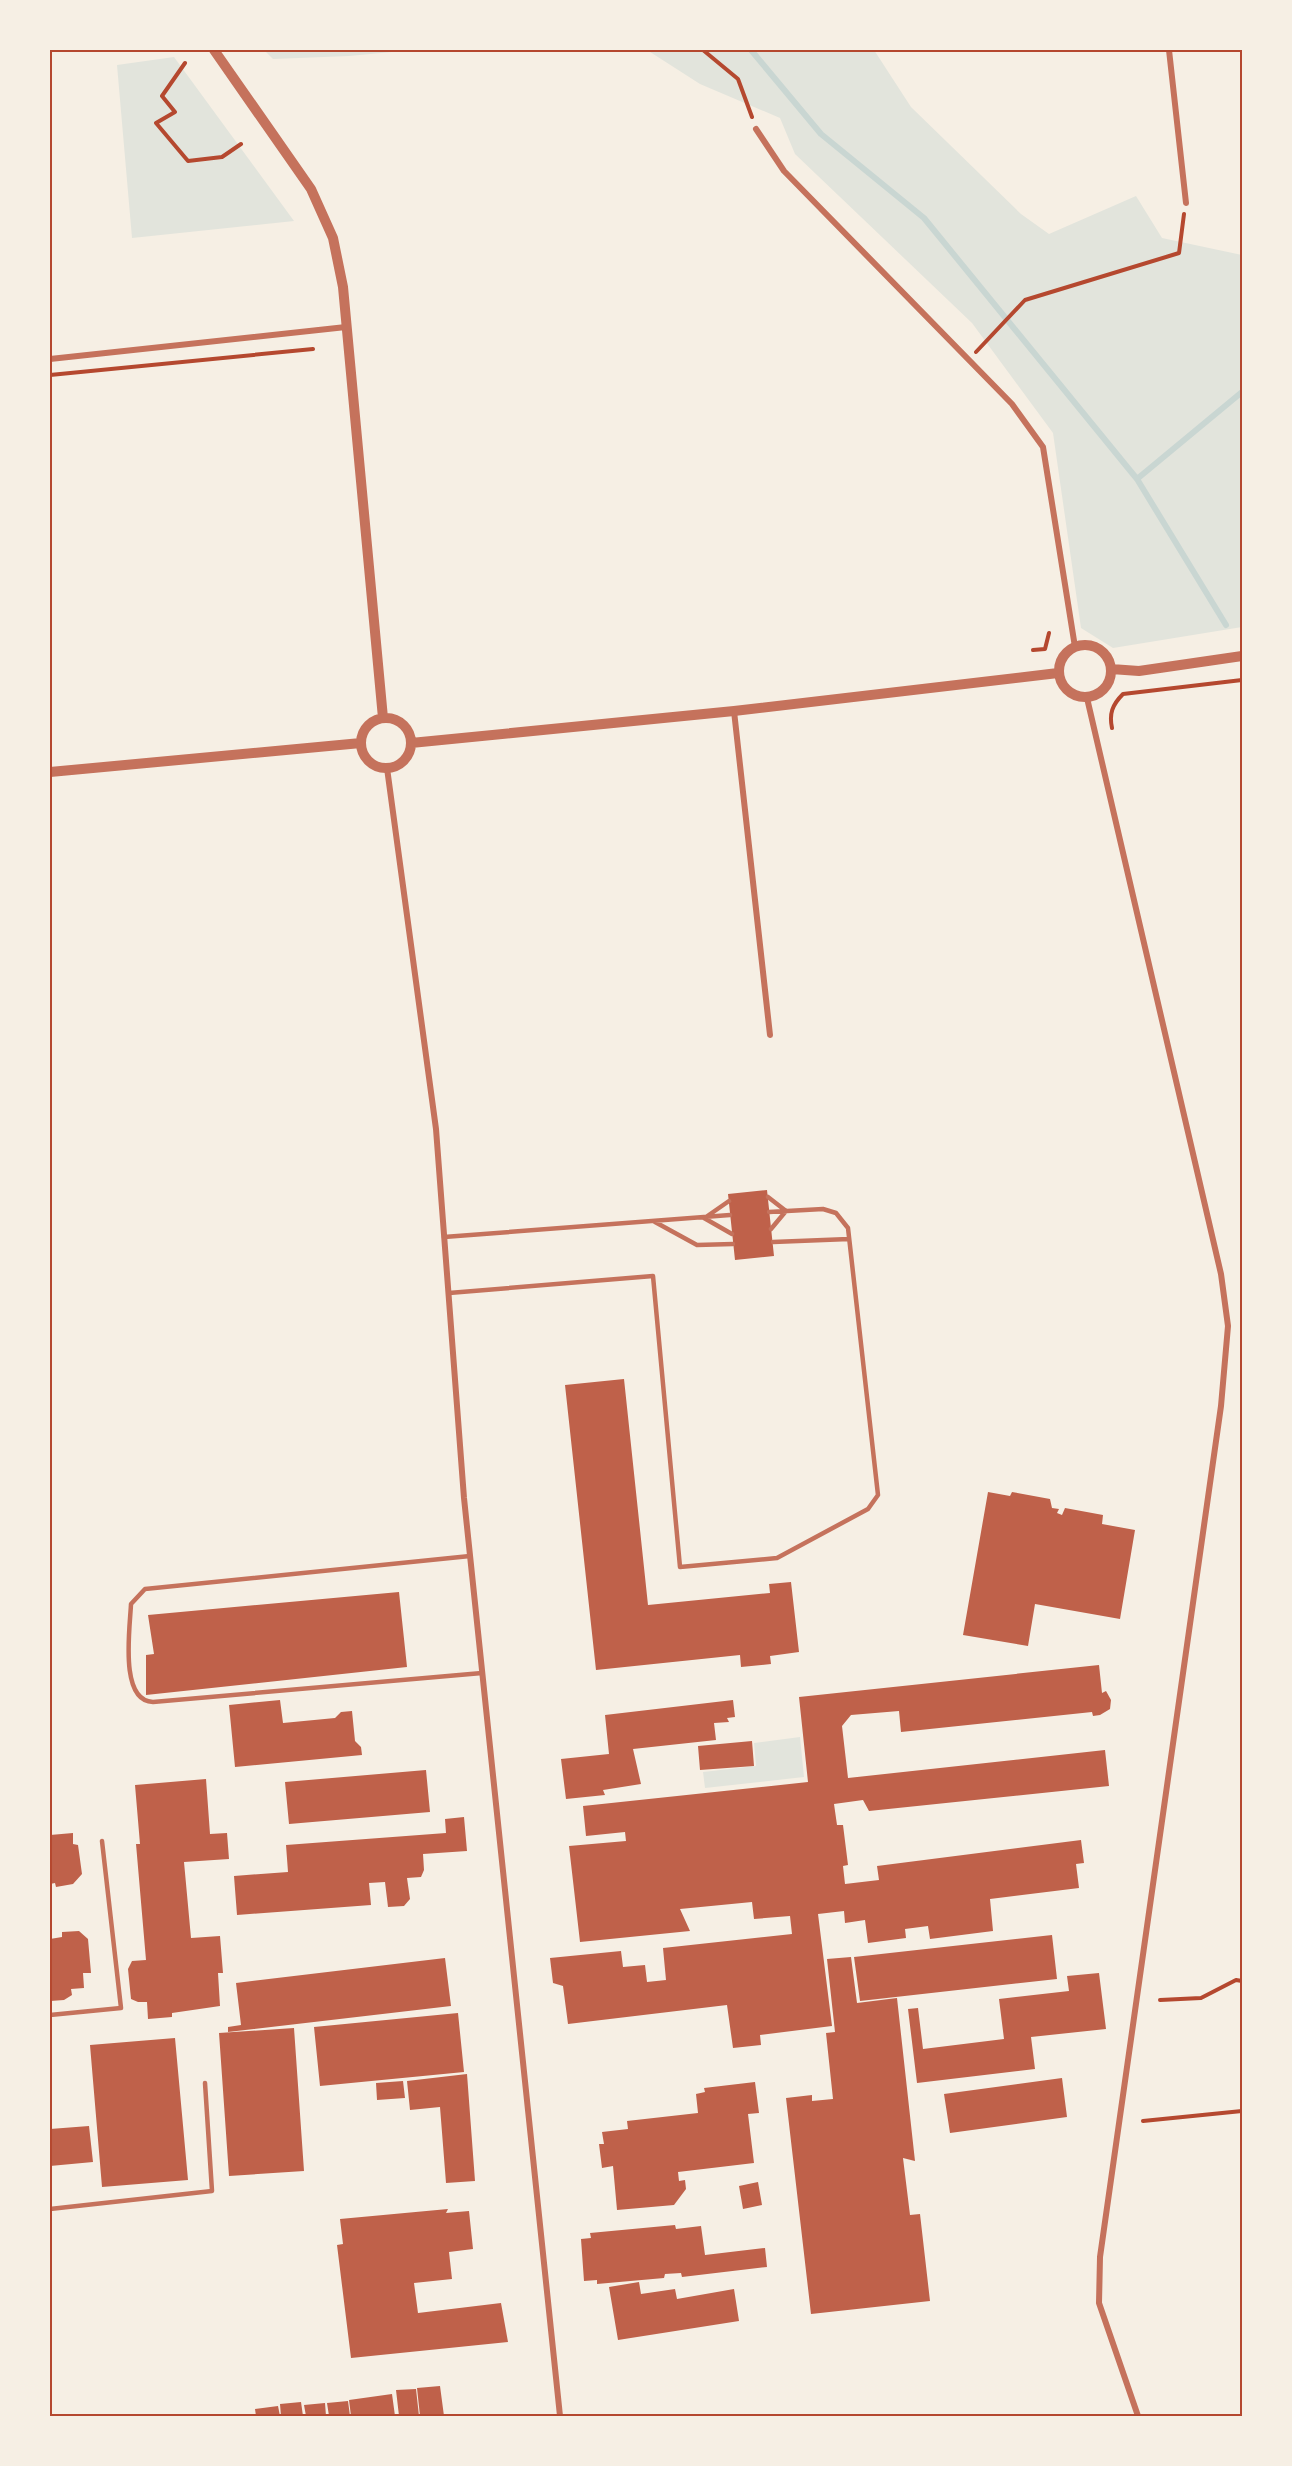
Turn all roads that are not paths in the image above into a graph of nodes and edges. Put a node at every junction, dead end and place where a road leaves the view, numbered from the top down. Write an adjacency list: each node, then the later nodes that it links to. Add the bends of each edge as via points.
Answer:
1 (214, 50): 5 (street, via 311,189 333,238)
2 (1169, 50): 4 (street)
3 (756, 129): 7 (street, via 784,171 970,359 1012,404 1043,447)
4 (1186, 203)
5 (346, 327): 6 (street); 13 (street)
6 (50, 359)
7 (1076, 647): 9 (street, via 1094,647 1108,660); 10 (street, via 1061,660)
8 (1242, 656): 9 (street, via 1139,671)
9 (1110, 669): 11 (street, via 1107,685)
10 (1058, 673): 11 (street, via 1071,694); 12 (street)
11 (1088, 698): 40 (street, via 1221,1274 1228,1326 1221,1406 1100,2258 1099,2303)
12 (734, 711): 15 (street); 18 (street)
13 (383, 718): 14 (street, via 370,724); 15 (street, via 405,727)
14 (360, 742): 16 (street, via 365,758); 17 (street)
15 (411, 742): 16 (street, via 402,763)
16 (387, 768): 28 (street, via 436,1129)
17 (50, 772)
18 (770, 1035)
19 (768, 1197): 21 (lane)
20 (729, 1201): 24 (lane)
21 (786, 1210): 22 (lane); 26 (lane); 29 (lane, via 823,1209 836,1213 848,1228)
22 (769, 1212)
23 (730, 1215): 24 (lane)
24 (704, 1218): 25 (lane); 27 (lane)
25 (655, 1222): 28 (lane); 31 (lane, via 697,1245)
26 (771, 1229)
27 (732, 1234)
28 (444, 1237): 32 (street)
29 (849, 1239): 30 (lane); 32 (lane, via 878,1494 868,1509 777,1558 680,1567 653,1276)
30 (773, 1242)
31 (733, 1244)
32 (449, 1293): 33 (street)
33 (470, 1556): 34 (street); 34 (lane, via 145,1589 131,1604 130,1676 137,1695 153,1702)
34 (482, 1673): 39 (street)
35 (102, 1841): 36 (lane, via 121,2008)
36 (50, 2015)
37 (205, 2083): 38 (lane, via 212,2191)
38 (50, 2209)
39 (560, 2416)
40 (1138, 2416)

